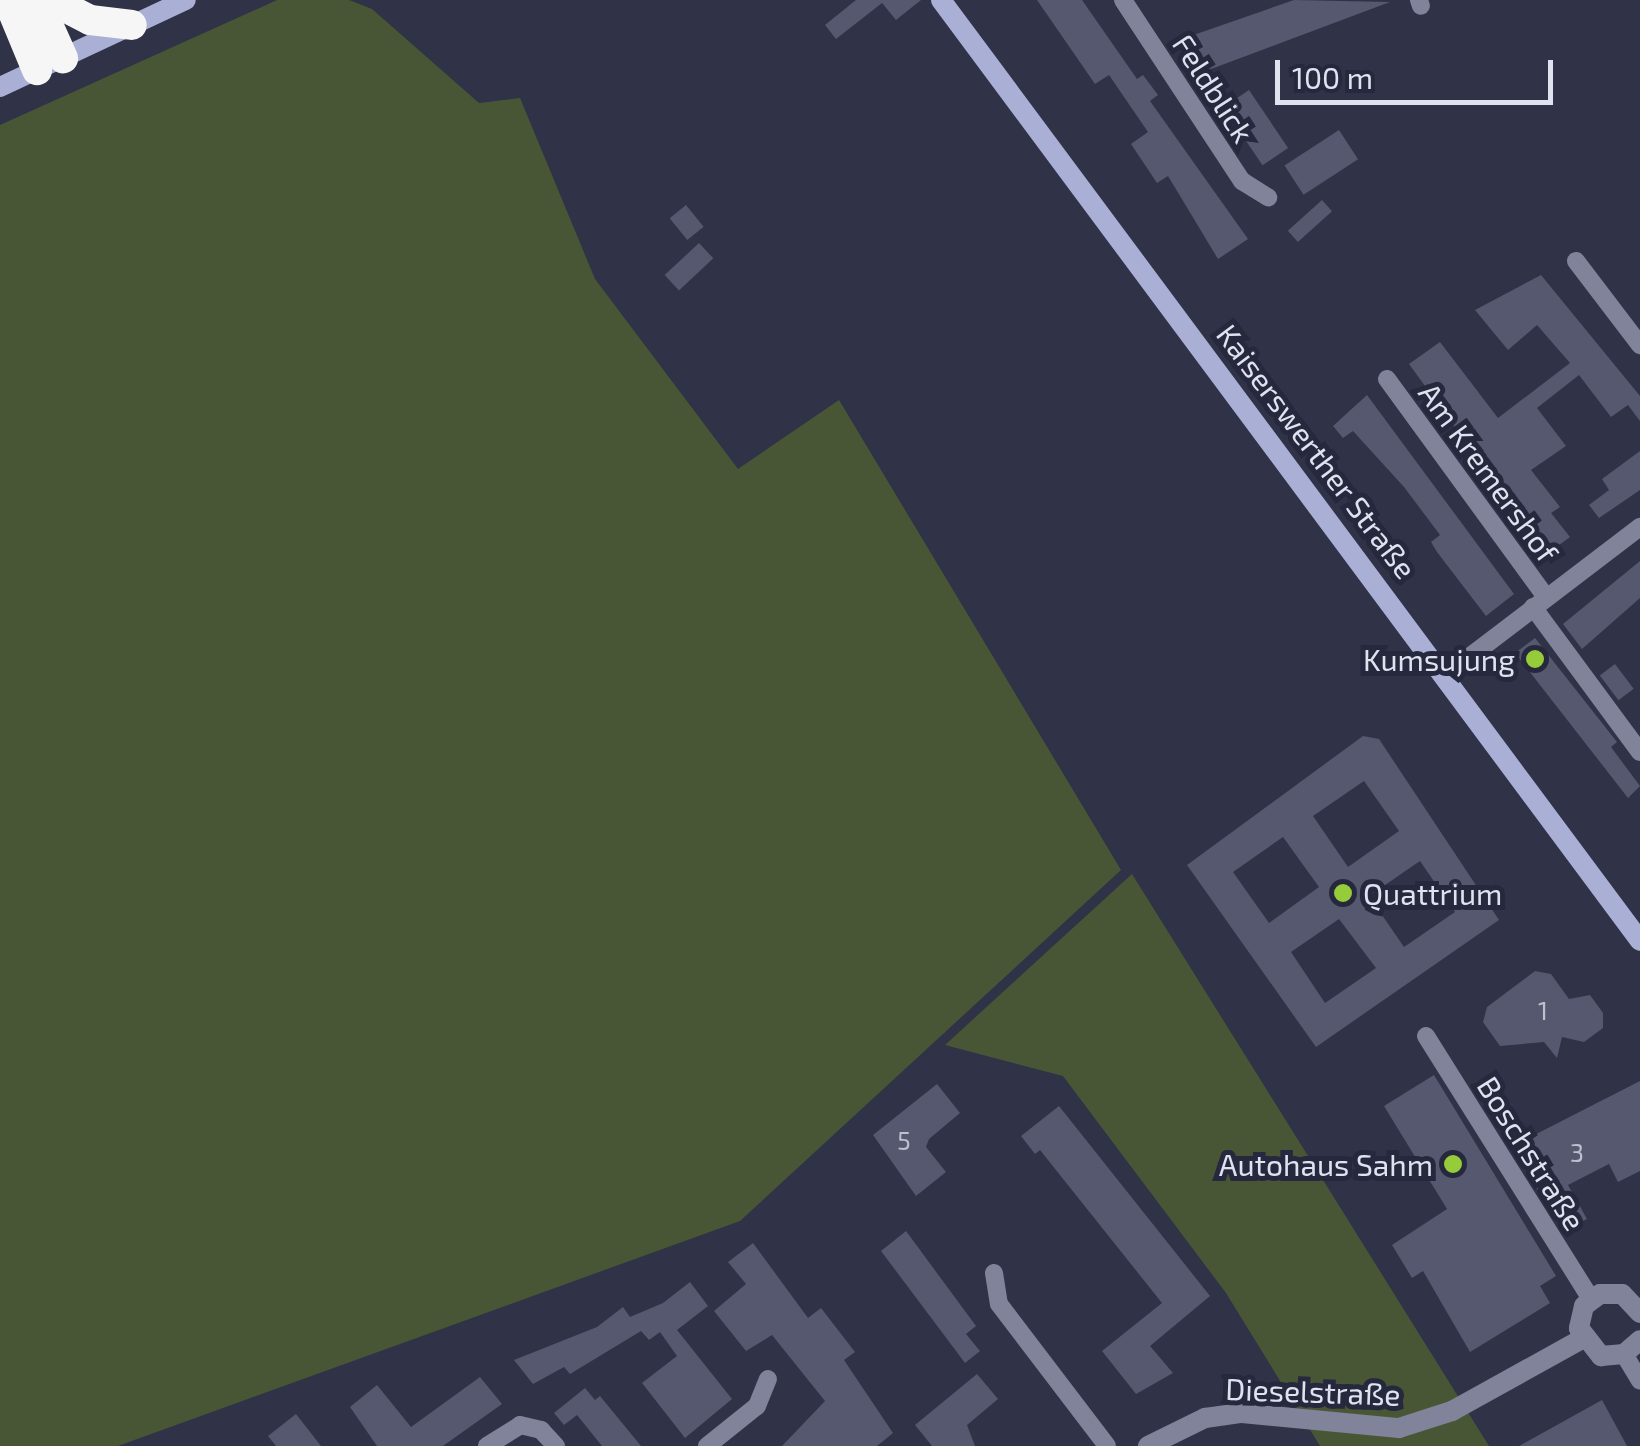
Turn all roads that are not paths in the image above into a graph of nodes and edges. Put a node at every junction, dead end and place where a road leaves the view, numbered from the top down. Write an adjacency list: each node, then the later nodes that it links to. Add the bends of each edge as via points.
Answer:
1 (8, 0): 8 (highway)
2 (37, 0): 8 (highway)
3 (51, 0): 7 (highway, via 90,20)
4 (186, 0): 7 (main road)
5 (941, 0): 16 (main road, Kaiserswerther Straße)
6 (1124, 0): 10 (street, Feldblick, via 1242,181)
7 (132, 25): 8 (main road)
8 (50, 64): 9 (main road)
9 (0, 87)
10 (1268, 196)
11 (1576, 261): 12 (street)
12 (1640, 345)
13 (1386, 379): 15 (street, Am Kremershof)
14 (1640, 527): 15 (street)
15 (1540, 602): 16 (street); 17 (street, Am Kremershof)
16 (1446, 674): 18 (main road, Kaiserswerther Straße)
17 (1640, 752)
18 (1640, 941)
19 (1426, 1036): 21 (street, Boschstraße)
20 (994, 1273): 30 (street, via 999,1304)
21 (1590, 1299): 22 (street, via 1612,1291); 23 (street, via 1579,1316)
22 (1637, 1302)
23 (1582, 1338): 24 (street, via 1601,1356); 31 (street, Dieselstraße, via 1452,1411 1410,1425 1360,1428 1242,1413 1179,1427)
24 (1632, 1347): 26 (street)
25 (768, 1379): 29 (street, via 756,1406)
26 (1640, 1381)
27 (486, 1446): 28 (street, via 520,1425 541,1430)
28 (556, 1446)
29 (707, 1446)
30 (1107, 1446)
31 (1148, 1446)

